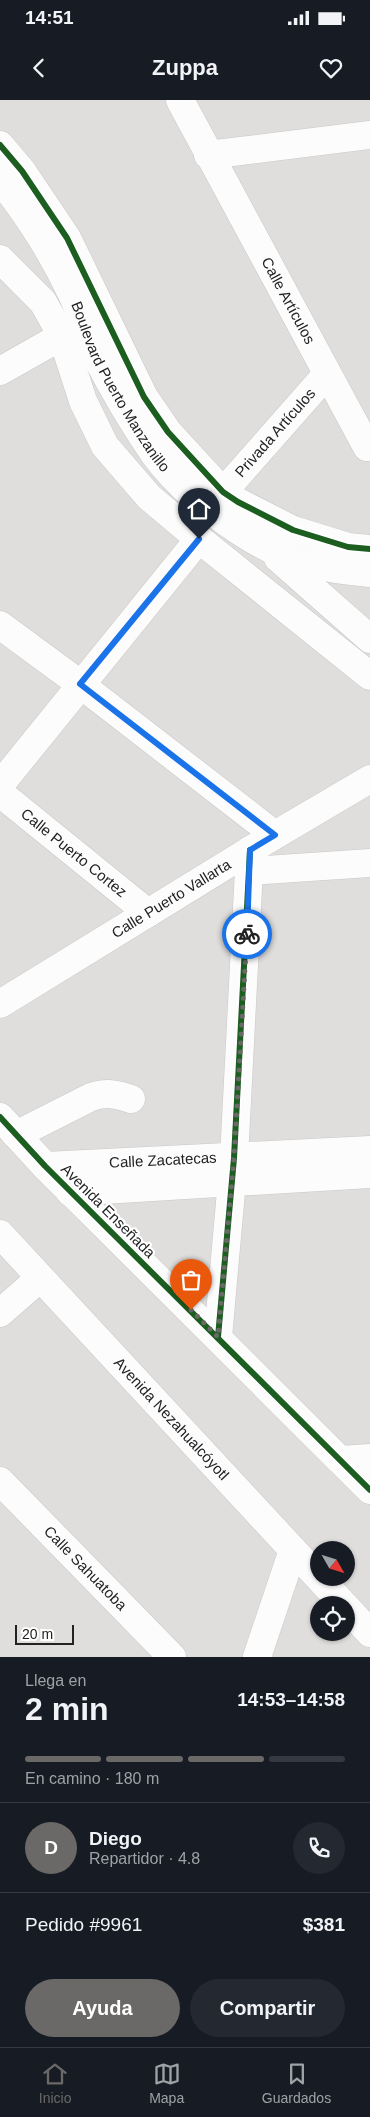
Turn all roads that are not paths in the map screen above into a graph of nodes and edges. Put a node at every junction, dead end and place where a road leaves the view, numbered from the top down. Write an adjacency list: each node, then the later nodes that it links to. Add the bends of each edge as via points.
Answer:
1 (180, 100): 4 (street, Calle Artículos)
2 (370, 135): 4 (street)
3 (0, 145): 11 (street, Boulevard Puerto Manzanillo, via 22,171 67,238 144,398 168,432)
4 (208, 155): 9 (street, Calle Artículos)
5 (0, 180): 13 (street, Boulevard Puerto Manzanillo, via 44,243 72,293 96,355 155,455 187,490 227,522)
6 (0, 260): 7 (street, via 43,302)
7 (62, 336): 8 (street); 12 (street, via 82,401 104,446 149,497)
8 (0, 371)
9 (327, 374): 10 (street, Calle Artículos); 11 (street, Privada Artículos)
10 (367, 447)
11 (223, 492): 15 (street, Boulevard Puerto Manzanillo)
12 (199, 539): 19 (street); 20 (street)
13 (268, 548): 15 (street, Boulevard Puerto Manzanillo, via 313,565); 18 (street)
14 (370, 549): 15 (street, Boulevard Puerto Manzanillo, via 348,547)
15 (333, 555): 16 (street, Boulevard Puerto Manzanillo)
16 (370, 573)
17 (0, 625): 20 (street)
18 (370, 639)
19 (370, 676)
20 (80, 684): 22 (street); 24 (street)
21 (370, 779): 24 (street, Calle Puerto Vallarta)
22 (0, 785)
23 (0, 793): 27 (street, Calle Puerto Cortez)
24 (275, 835): 25 (street, Calle Puerto Vallarta)
25 (250, 860): 26 (street); 27 (street, Calle Puerto Vallarta); 33 (street)
26 (370, 863)
27 (148, 913): 28 (street, Calle Puerto Vallarta)
28 (0, 1004)
29 (131, 1099): 30 (street, via 117,1094 100,1094)
30 (8, 1126): 32 (street, Avenida Enseñada)
31 (370, 1150): 33 (street, Calle Zacatecas)
32 (45, 1166): 33 (street, Calle Zacatecas); 35 (street, Avenida Enseñada)
33 (233, 1171): 34 (street, Calle Zacatecas); 35 (street, Calle Zacatecas); 39 (street)
34 (370, 1174)
35 (70, 1192): 39 (street, Avenida Enseñada)
36 (0, 1234): 37 (street, Avenida Nezahualcóyotl)
37 (40, 1278): 38 (street); 44 (street, Avenida Nezahualcóyotl)
38 (0, 1313)
39 (218, 1337): 41 (street, Avenida Enseñada)
40 (370, 1458): 41 (street)
41 (340, 1460): 43 (street, Avenida Enseñada)
42 (0, 1481): 48 (street, Calle Sahuatoba)
43 (370, 1490)
44 (293, 1550): 45 (street, Avenida Nezahualcóyotl); 49 (street)
45 (336, 1596)
46 (355, 1617): 47 (street, Avenida Nezahualcóyotl)
47 (370, 1633)
48 (172, 1657)
49 (257, 1657)

